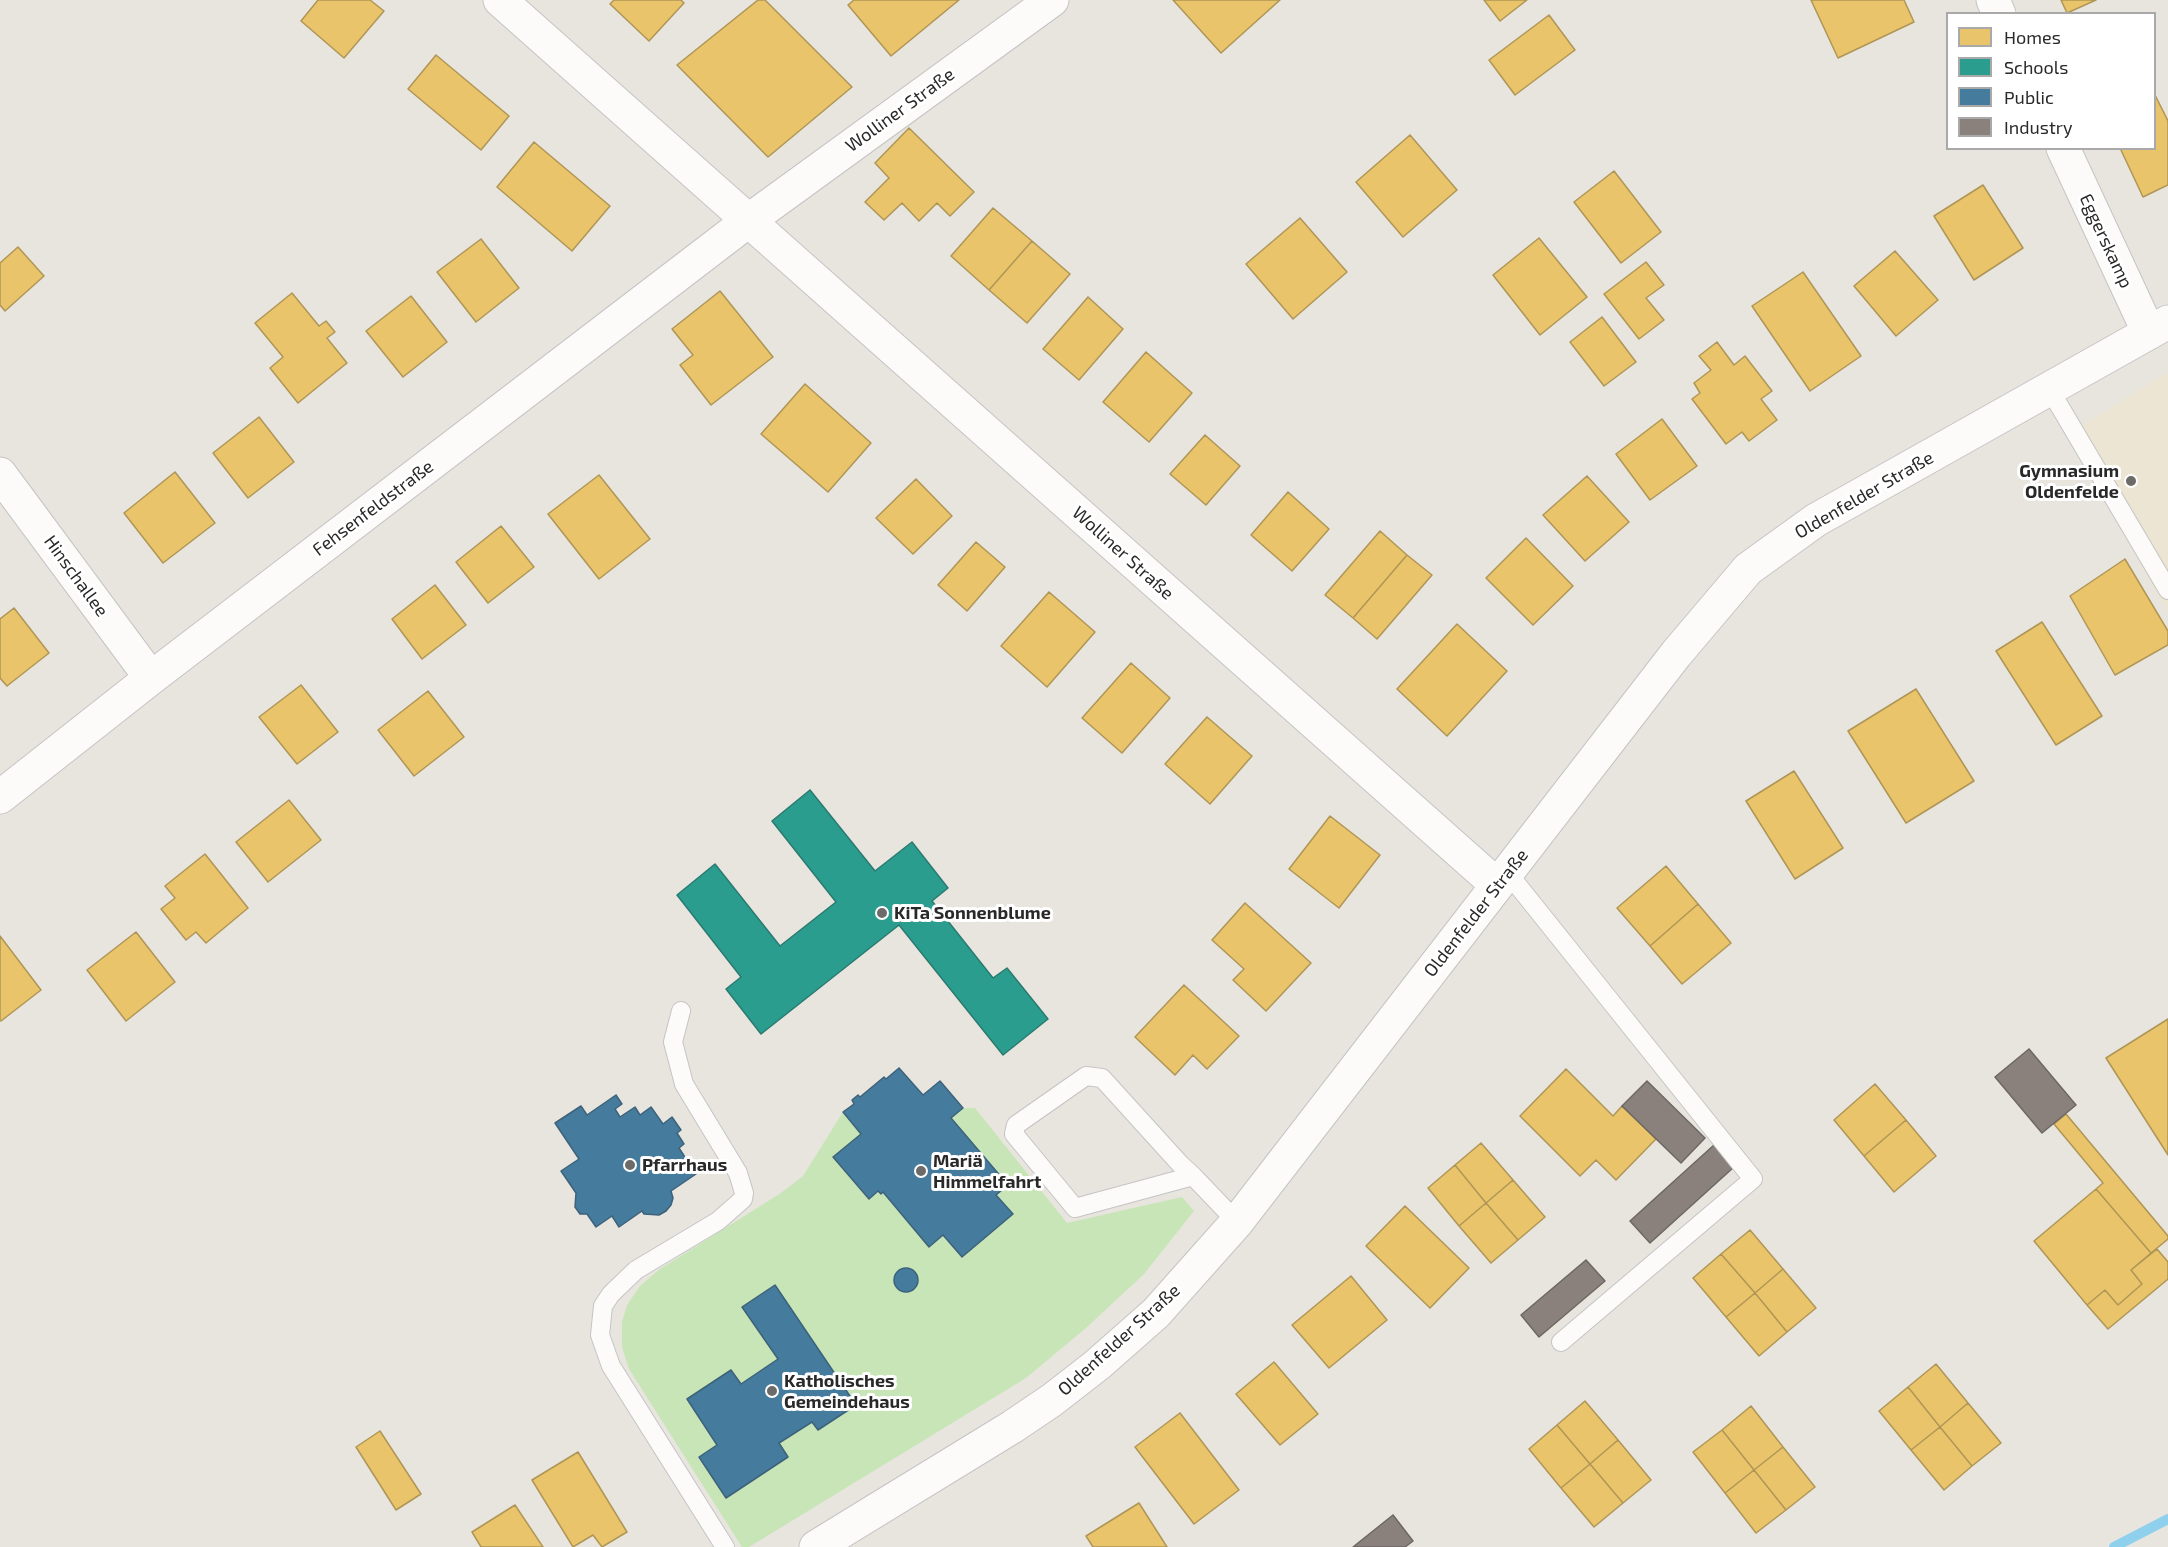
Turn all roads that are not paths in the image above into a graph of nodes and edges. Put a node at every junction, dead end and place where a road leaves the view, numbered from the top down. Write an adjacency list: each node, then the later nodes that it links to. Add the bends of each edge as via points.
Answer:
1 (500, 0): 4 (street, Wolliner Straße)
2 (1052, 0): 4 (street, Wolliner Straße)
3 (2064, 150): 5 (street, Eggerskamp)
4 (748, 221): 9 (street, Fehsenfeldstraße); 11 (street, Wolliner Straße)
5 (2158, 327): 6 (street, Oldenfelder Straße)
6 (2050, 390): 8 (lane); 11 (street, Oldenfelder Straße, via 1816,520 1748,569 1676,654)
7 (0, 474): 9 (street, Hinschallee)
8 (2168, 591)
9 (151, 678): 10 (street, Fehsenfeldstraße)
10 (0, 797)
11 (1502, 878): 14 (street, Oldenfelder Straße); 15 (lane, via 1753,1179)
12 (681, 1011): 16 (lane, via 673,1042 684,1084 738,1173 743,1199 718,1221 636,1270 611,1293 603,1306 600,1335 611,1366)
13 (1193, 1176): 13 (lane, via 1102,1078 1086,1076 1016,1125 1014,1134 1075,1208); 14 (lane)
14 (1237, 1222): 17 (street, Oldenfelder Straße, via 1156,1313 1052,1400)
15 (1561, 1342)
16 (725, 1547)
17 (816, 1547)

